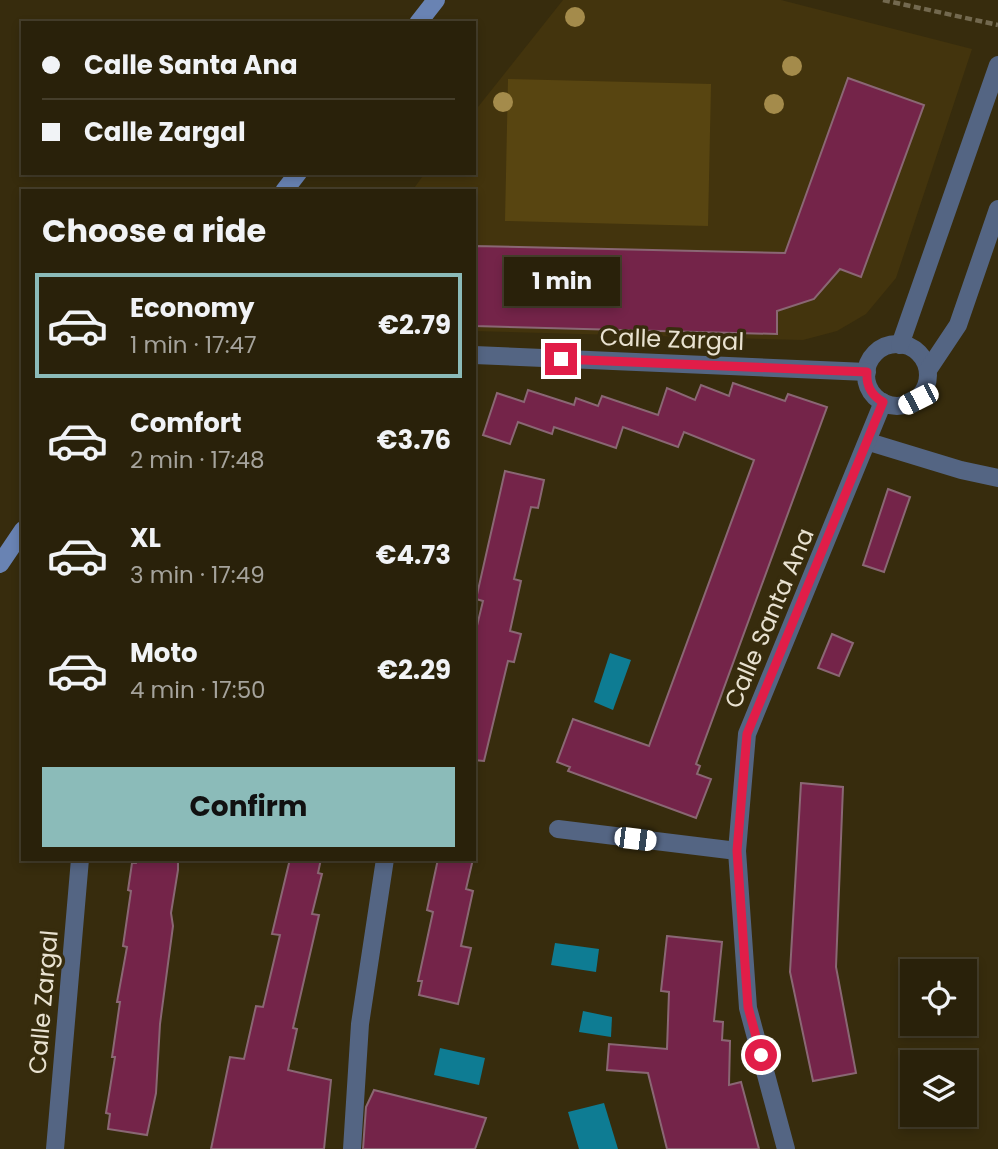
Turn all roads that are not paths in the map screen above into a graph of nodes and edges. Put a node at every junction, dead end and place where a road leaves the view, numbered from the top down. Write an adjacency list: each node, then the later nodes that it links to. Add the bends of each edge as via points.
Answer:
1 (436, 0): 2 (main road)
2 (420, 21)
3 (998, 65): 7 (street)
4 (296, 175): 5 (main road)
5 (286, 189)
6 (998, 209): 9 (street, via 958,325)
7 (900, 345): 9 (street, via 922,356); 10 (street, via 878,351)
8 (476, 359): 10 (street, Calle Zargal)
9 (928, 370): 11 (street, via 927,386 918,399 904,406)
10 (867, 372): 11 (street, via 866,382 874,397)
11 (883, 402): 12 (street, Calle Santa Ana)
12 (869, 442): 13 (street); 17 (street, Calle Santa Ana, via 747,734)
13 (998, 478)
14 (21, 533): 15 (main road)
15 (0, 564)
16 (558, 829): 17 (street)
17 (737, 851): 22 (street, Calle Santa Ana, via 748,1007)
18 (80, 861): 20 (street, Calle Zargal)
19 (385, 861): 21 (street, via 360,1024)
20 (55, 1149)
21 (352, 1149)
22 (786, 1149)

